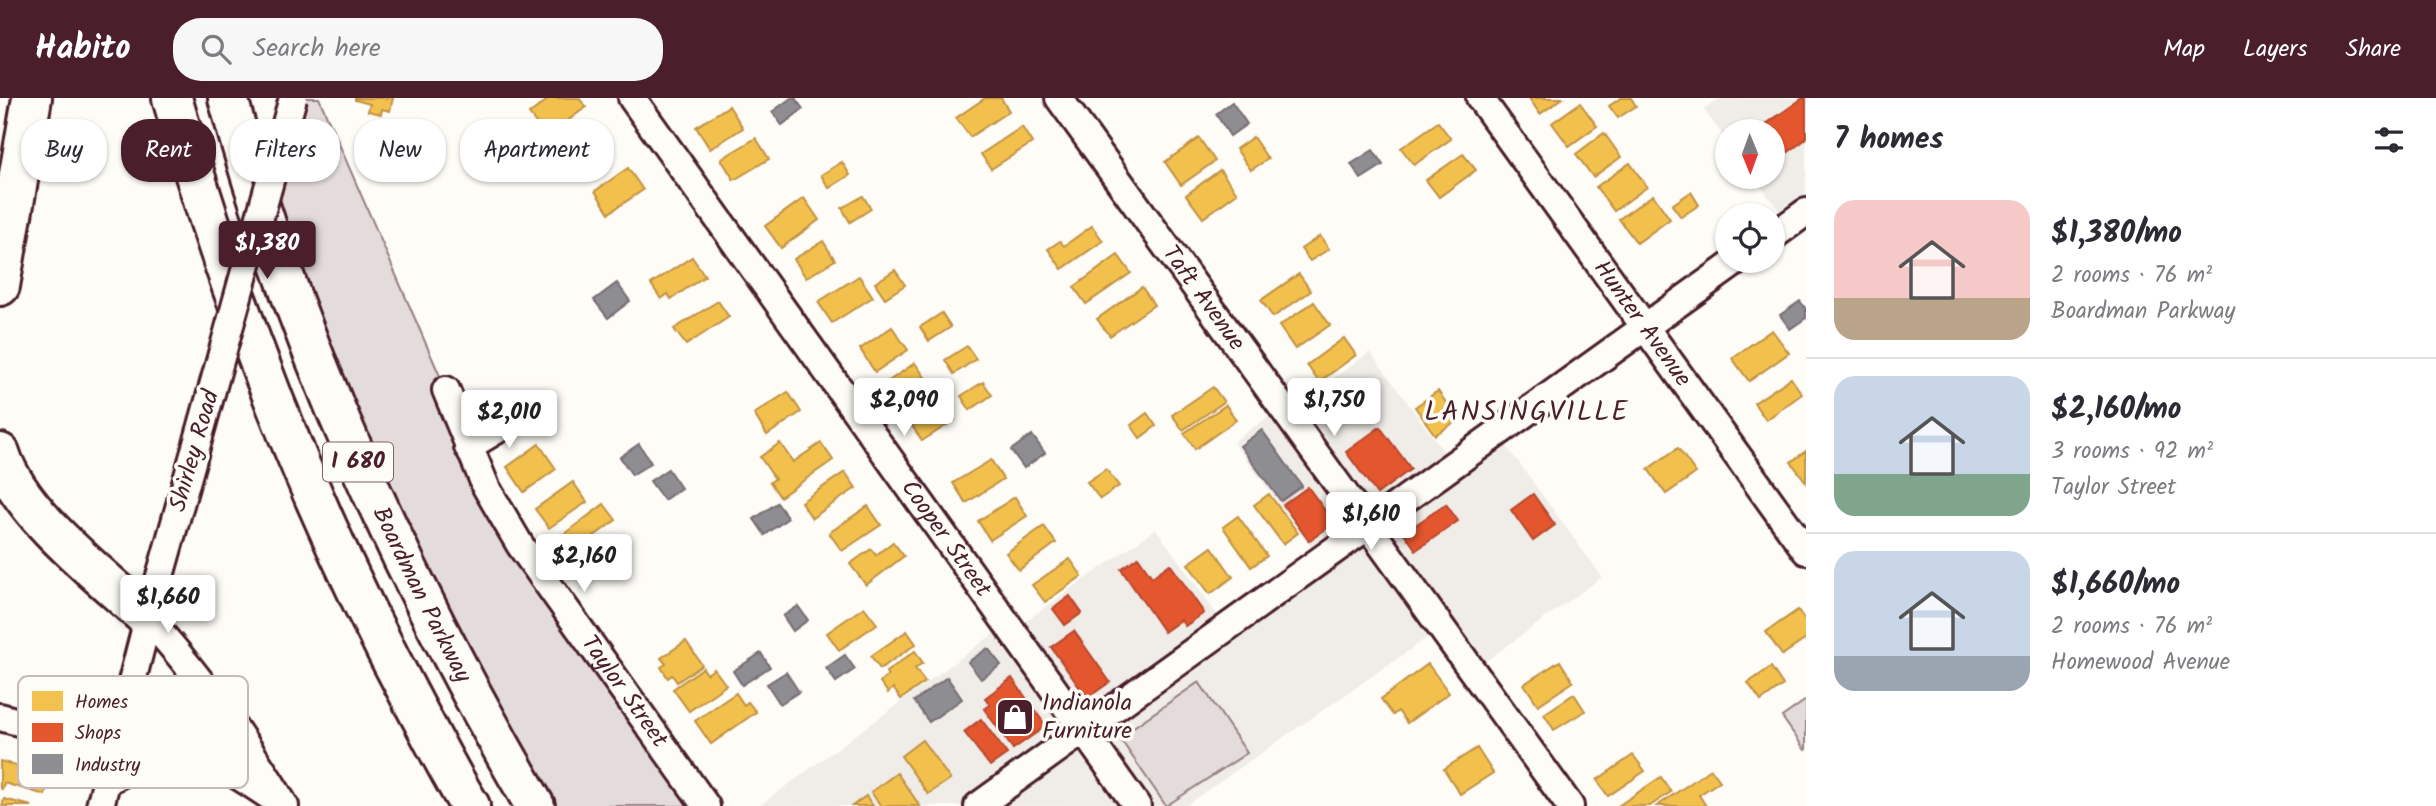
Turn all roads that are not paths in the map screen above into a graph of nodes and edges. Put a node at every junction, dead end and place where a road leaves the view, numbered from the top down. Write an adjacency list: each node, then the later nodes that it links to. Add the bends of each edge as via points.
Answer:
1 (32, 98): 11 (highway)
2 (172, 98): 28 (highway, I 680, via 228,282 303,476 382,643)
3 (228, 98): 29 (highway, Boardman Parkway / I 680, via 280,265 352,449 461,675)
4 (293, 98): 19 (street, Shirley Road, bridge)
5 (632, 98): 24 (street, Cooper Street)
6 (1059, 98): 17 (street, Taft Avenue)
7 (1480, 98): 12 (street, Hunter Avenue)
8 (1806, 212): 9 (street)
9 (1785, 227)
10 (1720, 273): 12 (street)
11 (0, 286)
12 (1645, 327): 17 (street); 18 (street, Hunter Avenue)
13 (446, 390): 15 (street, Taylor Street)
14 (525, 413): 15 (street)
15 (468, 447): 30 (street, Taylor Street, via 520,545)
16 (0, 453): 19 (highway, via 31,508)
17 (1367, 526): 24 (street); 33 (street, Taft Avenue)
18 (1806, 551)
19 (148, 619): 20 (street, Shirley Road); 21 (street)
20 (134, 676)
21 (196, 676)
22 (0, 717): 23 (street)
23 (18, 722)
24 (1083, 730): 31 (street); 32 (street, Cooper Street)
25 (248, 747): 27 (street)
26 (248, 783): 27 (street)
27 (285, 806)
28 (470, 806)
29 (535, 806)
30 (706, 806)
31 (978, 806)
32 (1137, 806)
33 (1570, 806)

